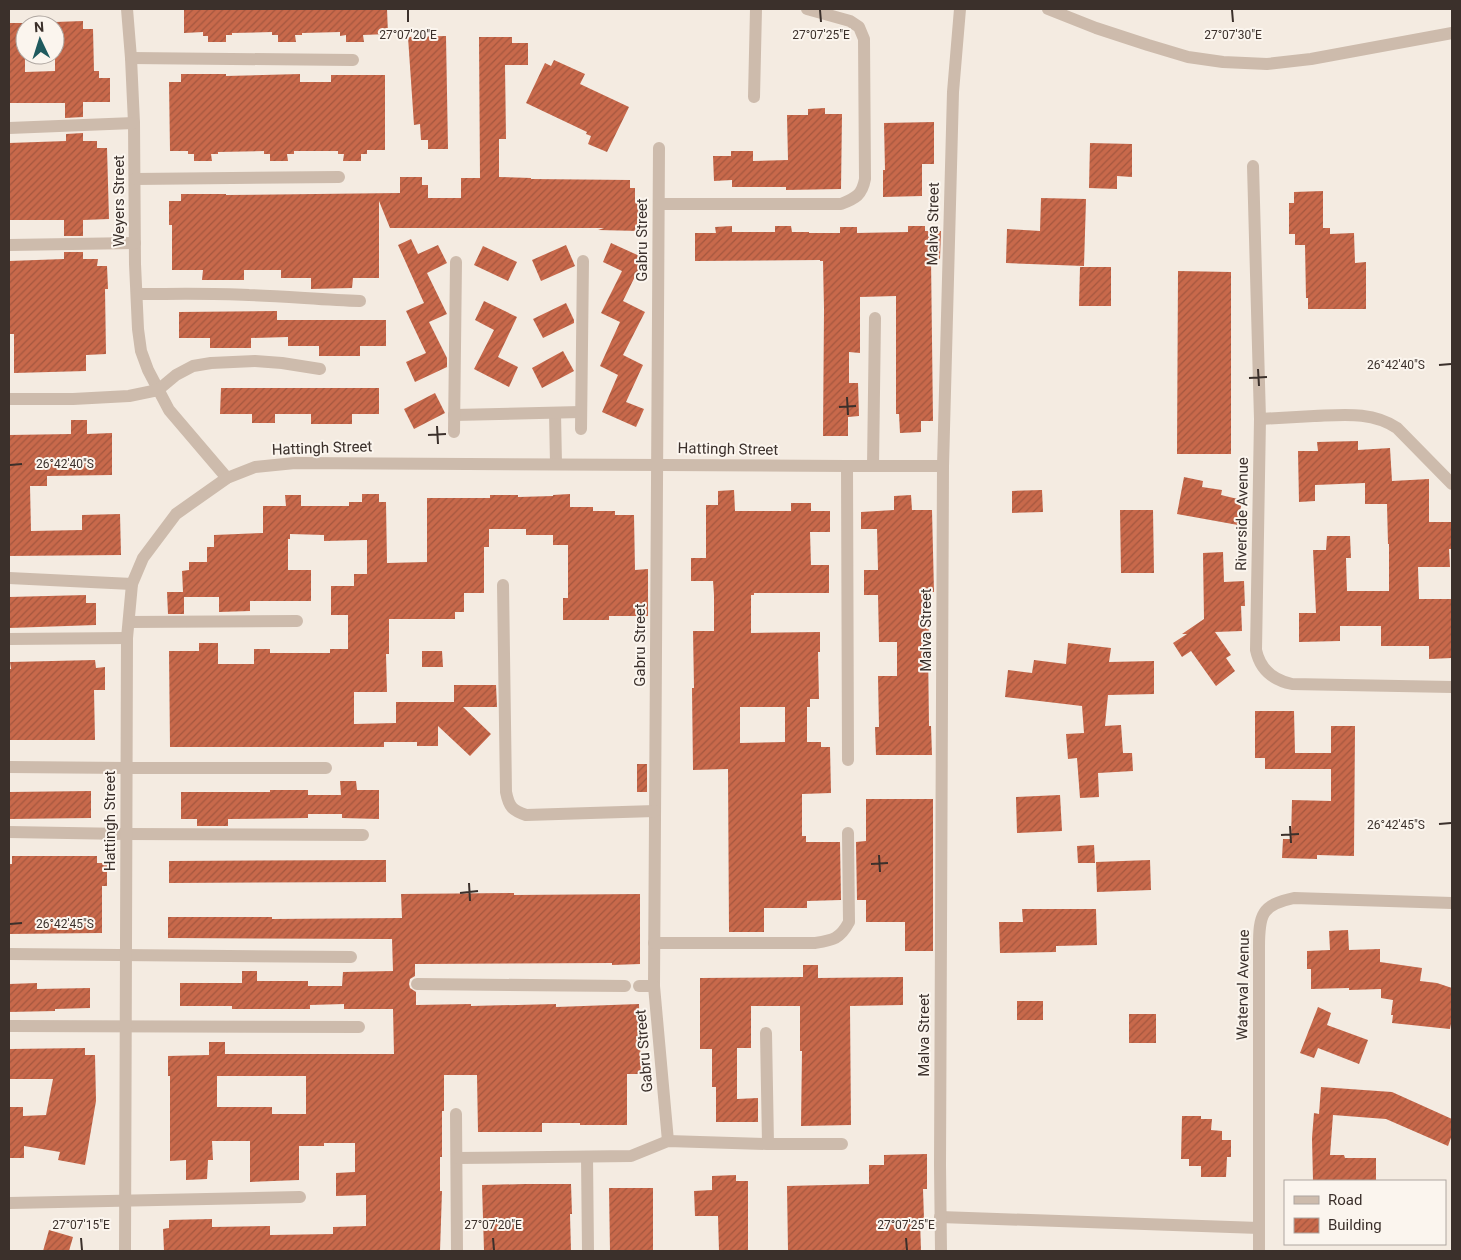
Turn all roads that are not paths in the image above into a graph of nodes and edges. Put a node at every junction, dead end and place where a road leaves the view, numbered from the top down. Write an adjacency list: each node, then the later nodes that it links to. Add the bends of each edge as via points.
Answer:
1 (127, 9): 7 (street, Weyers Street)
2 (756, 9): 9 (street)
3 (807, 9): 16 (street, via 850,21 860,27 864,39 863,189 855,199 842,204)
4 (960, 9): 37 (street, Malva Street, via 952,92)
5 (1048, 9): 6 (street, via 1148,45 1188,57 1223,62 1266,64 1311,59)
6 (1452, 33)
7 (131, 58): 8 (street); 10 (street, Weyers Street)
8 (353, 60)
9 (754, 97)
10 (134, 123): 11 (street); 15 (street, Weyers Street)
11 (9, 128)
12 (659, 148): 16 (street, Gabru Street)
13 (1254, 166): 30 (street, Riverside Avenue)
14 (339, 176): 15 (street)
15 (135, 179): 17 (street, Weyers Street)
16 (659, 204): 34 (street, Gabru Street)
17 (135, 243): 18 (street); 21 (street, Weyers Street)
18 (9, 245)
19 (583, 261): 27 (street)
20 (456, 262): 29 (street)
21 (137, 294): 22 (street, via 255,295); 25 (street, Weyers Street, via 140,351)
22 (360, 301)
23 (875, 318): 36 (street)
24 (320, 369): 25 (street, via 255,361 211,363 193,366)
25 (158, 390): 26 (street, via 129,396); 38 (street, Weyers Street, via 169,410)
26 (9, 399)
27 (581, 412): 28 (street); 31 (street)
28 (555, 413): 29 (street); 33 (street)
29 (454, 415): 32 (street)
30 (1260, 419): 39 (street, via 1350,415 1389,422); 47 (street, Riverside Avenue, via 1256,650 1267,672 1292,684)
31 (581, 429)
32 (454, 432)
33 (556, 464): 34 (street, Hattingh Street); 38 (street, Hattingh Street, via 295,463 255,468)
34 (657, 464): 35 (street, Hattingh Street); 52 (street, Gabru Street)
35 (847, 466): 36 (street, Hattingh Street); 48 (street)
36 (873, 466): 37 (street, Hattingh Street)
37 (943, 466): 79 (street, Malva Street)
38 (227, 478): 41 (street, Hattingh Street, via 176,514 144,558)
39 (1452, 484)
40 (9, 578): 41 (street)
41 (132, 584): 44 (street, Hattingh Street)
42 (504, 585): 52 (street, via 508,804 526,815)
43 (297, 621): 44 (street)
44 (129, 622): 45 (street, Hattingh Street)
45 (127, 638): 46 (street); 50 (street, Hattingh Street)
46 (9, 639)
47 (1452, 687)
48 (848, 760)
49 (9, 767): 50 (street)
50 (127, 768): 51 (street); 55 (street, Hattingh Street)
51 (326, 768)
52 (655, 812): 58 (street, Gabru Street)
53 (9, 832): 55 (street)
54 (848, 833): 58 (street, via 849,922 844,933 815,943)
55 (126, 834): 56 (street); 60 (street, Hattingh Street)
56 (363, 834)
57 (1452, 903): 80 (street, Waterval Avenue, via 1294,898 1268,907 1261,920 1259,938)
58 (654, 943): 65 (street, Gabru Street)
59 (9, 954): 60 (street)
60 (126, 956): 61 (street); 66 (street, Hattingh Street)
61 (351, 957)
62 (417, 984): 63 (street)
63 (625, 986)
64 (639, 986): 65 (street)
65 (654, 986): 71 (street, Gabru Street)
66 (126, 1025): 67 (street); 68 (street); 77 (street, Hattingh Street)
67 (9, 1026)
68 (359, 1027)
69 (766, 1033): 72 (street)
70 (456, 1114): 75 (street)
71 (668, 1141): 72 (street); 74 (street, via 631,1156)
72 (768, 1144): 73 (street)
73 (842, 1144)
74 (587, 1157): 75 (street); 83 (street)
75 (456, 1158): 82 (street)
76 (300, 1197): 77 (street)
77 (125, 1201): 78 (street); 81 (street, Hattingh Street)
78 (9, 1203)
79 (940, 1218): 80 (street); 84 (street, Malva Street)
80 (1259, 1228): 85 (street, Waterval Avenue)
81 (125, 1251)
82 (457, 1251)
83 (588, 1251)
84 (941, 1251)
85 (1259, 1251)

